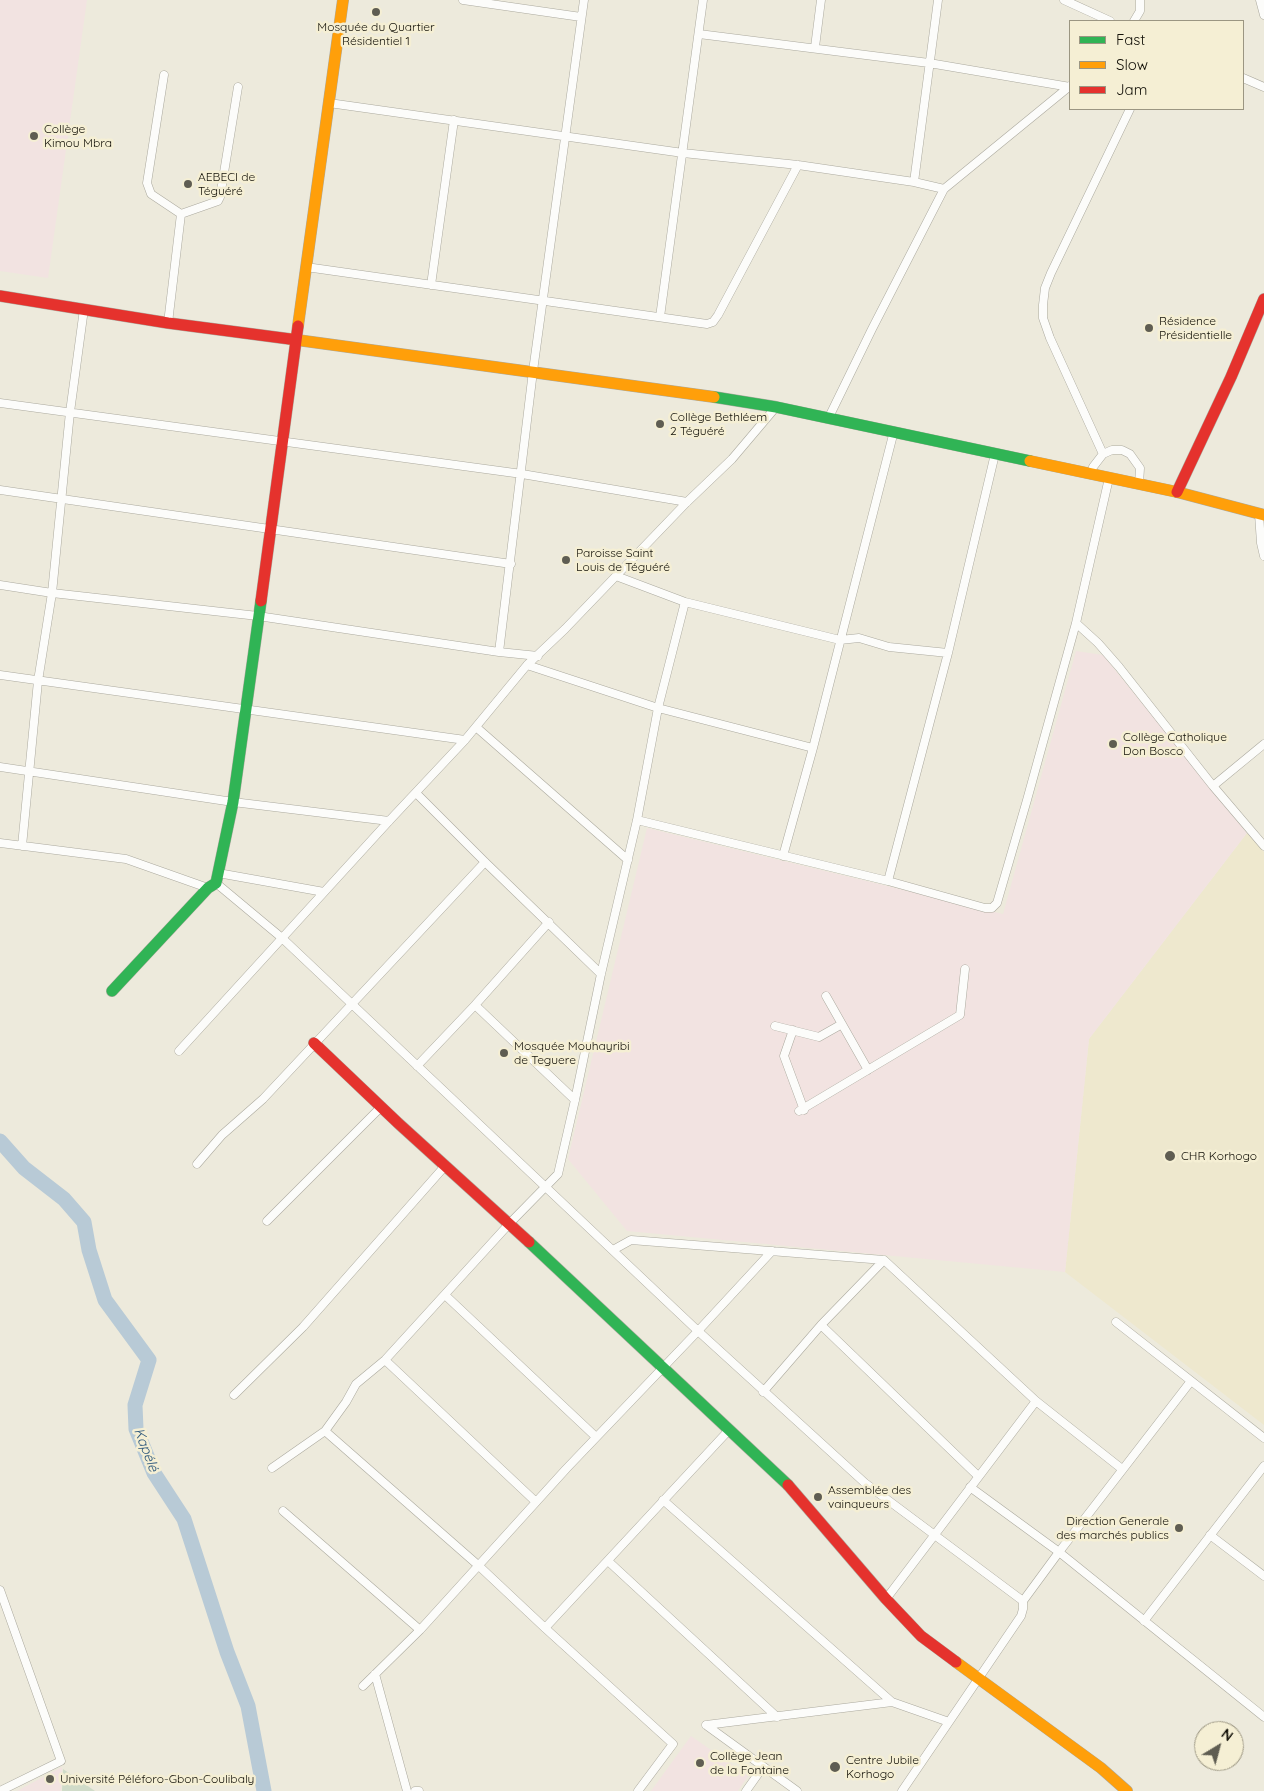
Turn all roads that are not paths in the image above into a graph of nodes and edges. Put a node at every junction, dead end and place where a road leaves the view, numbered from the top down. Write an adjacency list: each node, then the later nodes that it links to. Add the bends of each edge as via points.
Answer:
1 (343, 0): 23 (street)
2 (463, 0): 11 (street)
3 (584, 0): 11 (street)
4 (703, 0): 14 (street)
5 (821, 0): 15 (street)
6 (938, 0): 16 (street)
7 (1064, 0): 12 (street)
8 (1140, 0): 13 (street, via 1140,11)
9 (1260, 0): 10 (street)
10 (1264, 15)
11 (582, 17): 26 (street)
12 (1108, 20)
13 (1135, 20)
14 (699, 34): 15 (street); 27 (street)
15 (815, 47): 16 (street)
16 (929, 63): 20 (street); 29 (street)
17 (164, 75): 31 (street, via 147,183 151,194)
18 (1244, 78): 22 (street)
19 (238, 87): 31 (street, via 220,198)
20 (1069, 87)
21 (1069, 88): 30 (street)
22 (1264, 88)
23 (329, 103): 25 (street); 32 (street)
24 (1130, 110): 49 (street, via 1050,273 1043,305 1043,318 1050,338)
25 (454, 120): 26 (street); 33 (street)
26 (565, 136): 27 (street); 36 (street)
27 (682, 153): 28 (street); 38 (street)
28 (798, 165): 29 (street); 38 (street, via 713,322 697,324)
29 (914, 182): 30 (street)
30 (944, 189): 45 (street)
31 (181, 214): 39 (street)
32 (306, 267): 33 (street); 40 (street)
33 (431, 284): 36 (street)
34 (0, 296): 37 (street)
35 (1264, 299): 55 (street)
36 (543, 300): 38 (street); 41 (street)
37 (84, 309): 39 (street); 44 (street)
38 (660, 317)
39 (168, 323): 40 (street)
40 (297, 338): 41 (street); 47 (street)
41 (533, 370): 43 (street); 50 (street)
42 (0, 403): 44 (street)
43 (776, 407): 45 (street); 57 (street, via 732,459)
44 (70, 412): 47 (street); 56 (street)
45 (829, 417): 46 (street)
46 (894, 431): 48 (street); 68 (street)
47 (282, 441): 50 (street); 59 (street)
48 (995, 454): 51 (street); 70 (street)
49 (1103, 454): 51 (street); 53 (street, via 1122,450 1130,454 1140,468)
50 (522, 474): 57 (street); 61 (street)
51 (1091, 475): 52 (street)
52 (1109, 478): 53 (street); 67 (street)
53 (1139, 484): 55 (street)
54 (0, 490): 56 (street)
55 (1177, 492): 58 (street)
56 (62, 499): 59 (street); 64 (street)
57 (687, 502): 62 (street)
58 (1261, 514): 60 (street)
59 (270, 528): 61 (street); 66 (street)
60 (1264, 556)
61 (511, 564): 69 (street)
62 (616, 576): 65 (street); 71 (street)
63 (0, 585): 64 (street)
64 (52, 594): 66 (street); 74 (street)
65 (685, 602): 68 (street); 75 (street)
66 (258, 616): 69 (street); 76 (street)
67 (1076, 623): 83 (street, via 1119,667); 95 (street, via 995,906 985,908)
68 (840, 640): 70 (street, via 859,638 889,647); 80 (street)
69 (499, 652): 71 (street)
70 (948, 653): 95 (street)
71 (538, 656): 72 (street)
72 (527, 665): 75 (street); 77 (street)
73 (0, 675): 74 (street)
74 (38, 680): 76 (street); 82 (street)
75 (658, 708): 80 (street); 86 (street)
76 (246, 709): 78 (street); 85 (street)
77 (476, 727): 78 (street); 92 (street)
78 (465, 740): 84 (street)
79 (1264, 744): 83 (street)
80 (813, 748): 91 (street)
81 (0, 767): 82 (street)
82 (28, 772): 85 (street); 89 (street)
83 (1213, 786): 90 (street)
84 (416, 793): 87 (street); 93 (street)
85 (233, 802): 87 (street); 94 (street)
86 (637, 820): 91 (street); 92 (street)
87 (389, 821): 96 (street)
88 (0, 842): 89 (street)
89 (22, 846): 94 (street, via 126,859)
90 (1264, 846)
91 (783, 856): 95 (street)
92 (628, 860): 100 (street)
93 (485, 862): 97 (street); 103 (street)
94 (214, 881): 96 (street); 98 (street); 101 (street)
95 (888, 881)
96 (324, 892): 98 (street)
97 (548, 922): 100 (street); 104 (street)
98 (282, 938): 103 (street); 109 (street)
99 (965, 969): 111 (street, via 960,1015)
100 (601, 974): 112 (street)
101 (112, 991)
102 (826, 996): 105 (street)
103 (352, 1004): 108 (street); 110 (street)
104 (475, 1005): 110 (street); 112 (street)
105 (842, 1024): 107 (street, via 819,1037); 111 (street)
106 (775, 1026): 107 (street)
107 (793, 1030): 111 (street, via 784,1056 801,1111)
108 (314, 1044): 113 (street); 114 (street)
109 (179, 1051)
110 (417, 1066): 116 (street)
111 (868, 1070)
112 (576, 1100): 116 (street, via 558,1174)
113 (381, 1107): 115 (street); 117 (street)
114 (197, 1164)
115 (445, 1166): 118 (street); 130 (street, via 302,1327)
116 (544, 1187): 118 (street); 119 (street)
117 (266, 1221)
118 (509, 1224): 122 (street); 127 (street)
119 (613, 1250): 120 (street, via 630,1240); 125 (street)
120 (772, 1251): 121 (street); 125 (street)
121 (884, 1260): 124 (street); 131 (street)
122 (445, 1294): 126 (street); 134 (street)
123 (1116, 1322): 128 (street)
124 (821, 1325): 129 (street); 139 (street)
125 (698, 1331): 127 (street); 129 (street)
126 (385, 1360): 133 (street, via 356,1384); 142 (street)
127 (663, 1367): 132 (street); 134 (street)
128 (1191, 1381): 135 (street); 138 (street)
129 (763, 1392): 144 (street, via 865,1483)
130 (234, 1395)
131 (1036, 1401): 138 (street); 139 (street)
132 (729, 1430): 141 (street); 151 (street, via 787,1484)
133 (325, 1431): 137 (street); 148 (street)
134 (596, 1437): 142 (street)
135 (1264, 1438)
136 (1264, 1466): 145 (street)
137 (272, 1468)
138 (1122, 1470): 146 (street)
139 (978, 1476): 140 (street)
140 (970, 1487): 144 (street); 146 (street)
141 (663, 1500): 147 (street); 159 (street)
142 (536, 1502): 148 (street)
143 (283, 1511): 155 (street)
144 (934, 1535): 151 (street); 152 (street)
145 (1210, 1535): 149 (street); 153 (street)
146 (1059, 1552): 152 (street); 153 (street)
147 (608, 1561): 154 (street); 160 (street)
148 (480, 1566): 154 (street); 155 (street)
149 (1264, 1576)
150 (0, 1590): 164 (street, via 61,1760)
151 (886, 1599): 157 (street, via 921,1636)
152 (1023, 1601): 157 (street, via 1021,1616)
153 (1144, 1621): 161 (street)
154 (545, 1628): 166 (street, via 674,1744)
155 (420, 1630): 156 (street)
156 (375, 1674): 158 (street); 165 (street)
157 (978, 1678): 162 (street); 170 (street, via 1101,1768)
158 (363, 1686)
159 (892, 1702): 160 (street); 162 (street)
160 (777, 1717): 163 (street, via 706,1725)
161 (1264, 1717)
162 (949, 1722): 169 (street)
163 (763, 1767): 167 (street); 168 (street)
164 (0, 1791)
165 (407, 1791)
166 (638, 1791)
167 (746, 1791)
168 (797, 1791)
169 (902, 1791)
170 (1127, 1791)

